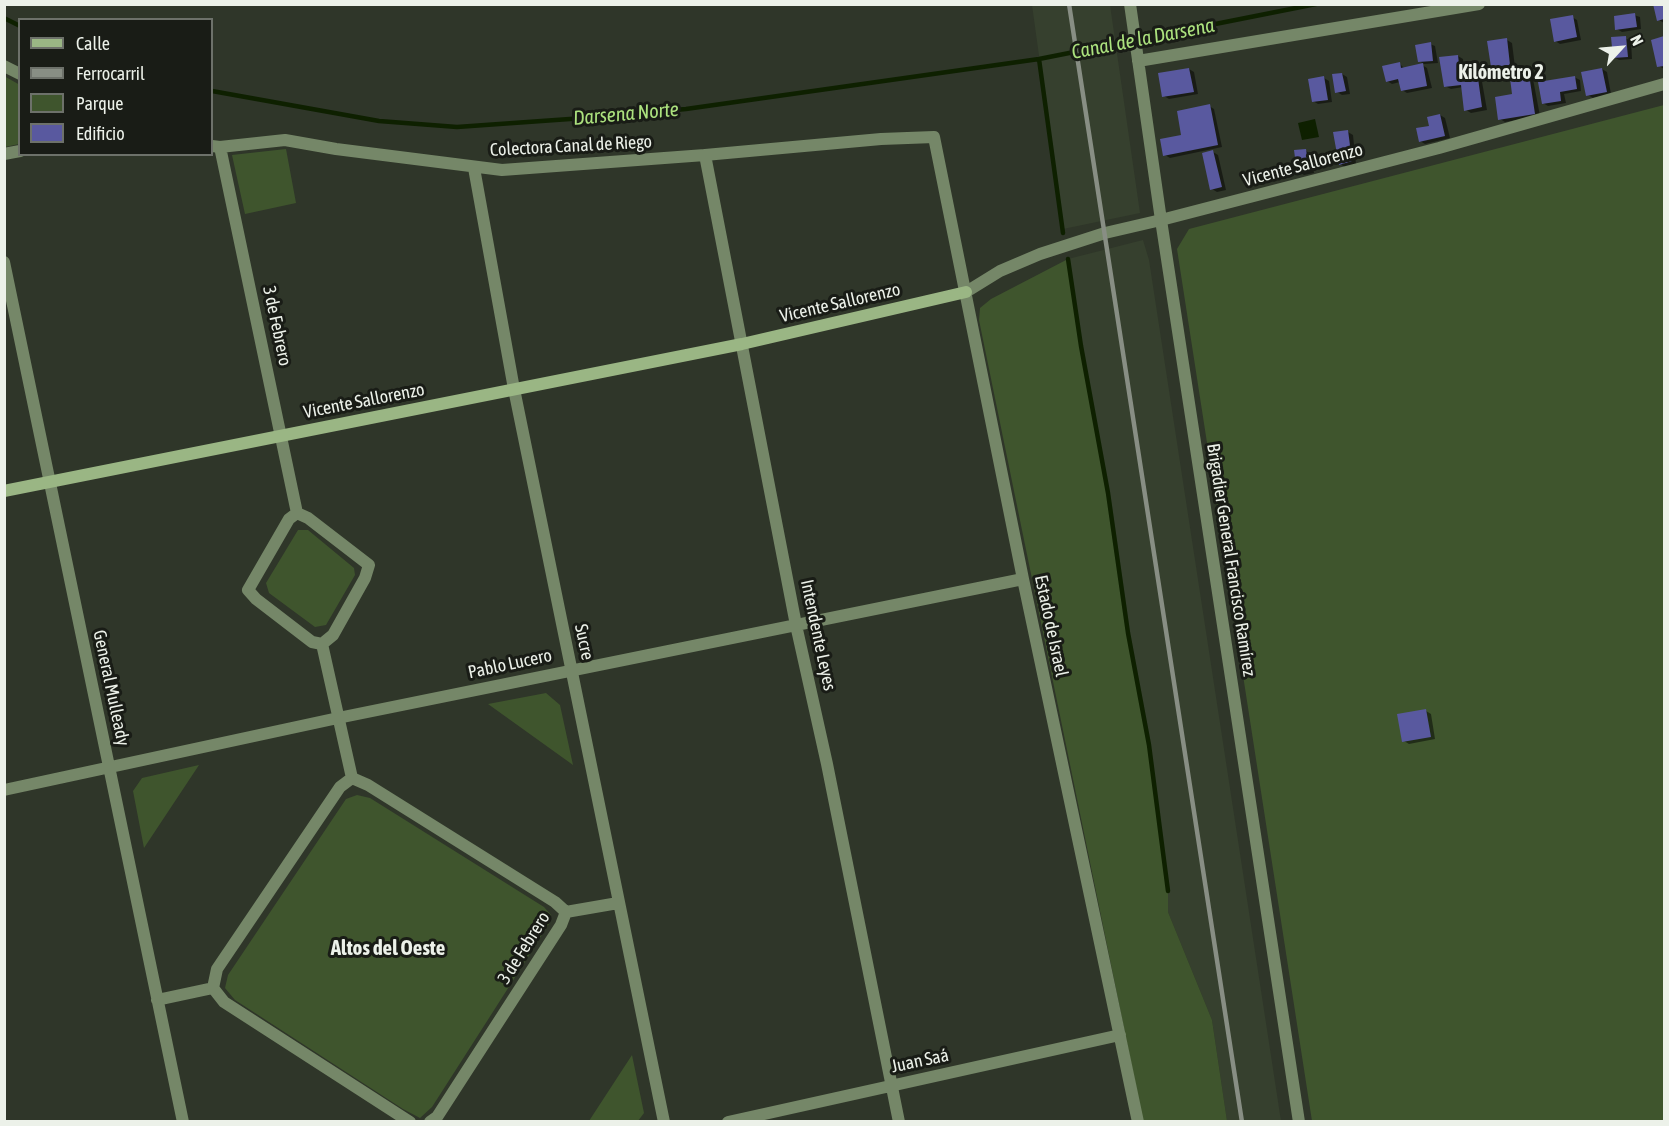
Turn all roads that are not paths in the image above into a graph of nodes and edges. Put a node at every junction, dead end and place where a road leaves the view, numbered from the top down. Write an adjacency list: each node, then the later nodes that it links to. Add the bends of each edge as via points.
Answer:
1 (1130, 4): 3 (street, Brigadier General Francisco Ramírez)
2 (1479, 4): 3 (street)
3 (1138, 61): 11 (street, Brigadier General Francisco Ramírez)
4 (4, 66): 5 (street)
5 (18, 73)
6 (1665, 84): 11 (street, Vicente Sallorenzo)
7 (934, 137): 9 (street, Colectora Canal de Riego); 13 (street, Estado de Israel)
8 (216, 147): 10 (street, Colectora Canal de Riego, via 285,140); 16 (street, 3 de Febrero)
9 (705, 155): 10 (street, Colectora Canal de Riego, via 502,170); 14 (street, Intendente Leyes)
10 (474, 168): 15 (street, Sucre)
11 (1161, 220): 13 (street, Vicente Sallorenzo, via 1040,254 1000,271); 41 (street, Brigadier General Francisco Ramírez)
12 (4, 262): 17 (street, General Mulleady)
13 (966, 292): 14 (street, Vicente Sallorenzo); 20 (street, Estado de Israel)
14 (741, 344): 15 (street, Vicente Sallorenzo); 21 (street, Intendente Leyes)
15 (514, 389): 16 (street, Vicente Sallorenzo); 23 (street, Sucre)
16 (282, 436): 17 (street, Vicente Sallorenzo); 19 (street, 3 de Febrero)
17 (50, 482): 18 (street, Vicente Sallorenzo); 25 (street, General Mulleady)
18 (4, 491)
19 (297, 513): 22 (street, via 369,565 333,635); 22 (street, via 289,519 248,590 312,642)
20 (1023, 579): 21 (street, Pablo Lucero); 32 (street, Estado de Israel)
21 (796, 625): 23 (street, Pablo Lucero); 33 (street, Intendente Leyes)
22 (322, 644): 24 (street)
23 (571, 670): 24 (street, Pablo Lucero); 28 (street, Sucre)
24 (338, 718): 25 (street, Pablo Lucero); 26 (street)
25 (109, 767): 27 (street, Pablo Lucero); 31 (street, General Mulleady)
26 (352, 778): 29 (street, 3 de Febrero, via 368,784); 30 (street, via 340,787 217,969)
27 (4, 790)
28 (618, 903): 29 (street); 37 (street, Sucre)
29 (566, 912): 36 (street, 3 de Febrero, via 437,1117)
30 (213, 988): 31 (street); 35 (street, via 224,1002)
31 (157, 1000): 34 (street, General Mulleady)
32 (1120, 1035): 33 (street, Juan Saá); 40 (street, Estado de Israel)
33 (892, 1086): 38 (street, Juan Saá); 39 (street, Intendente Leyes)
34 (183, 1122)
35 (410, 1122)
36 (430, 1122)
37 (664, 1122)
38 (728, 1122)
39 (899, 1122)
40 (1138, 1122)
41 (1299, 1122)

